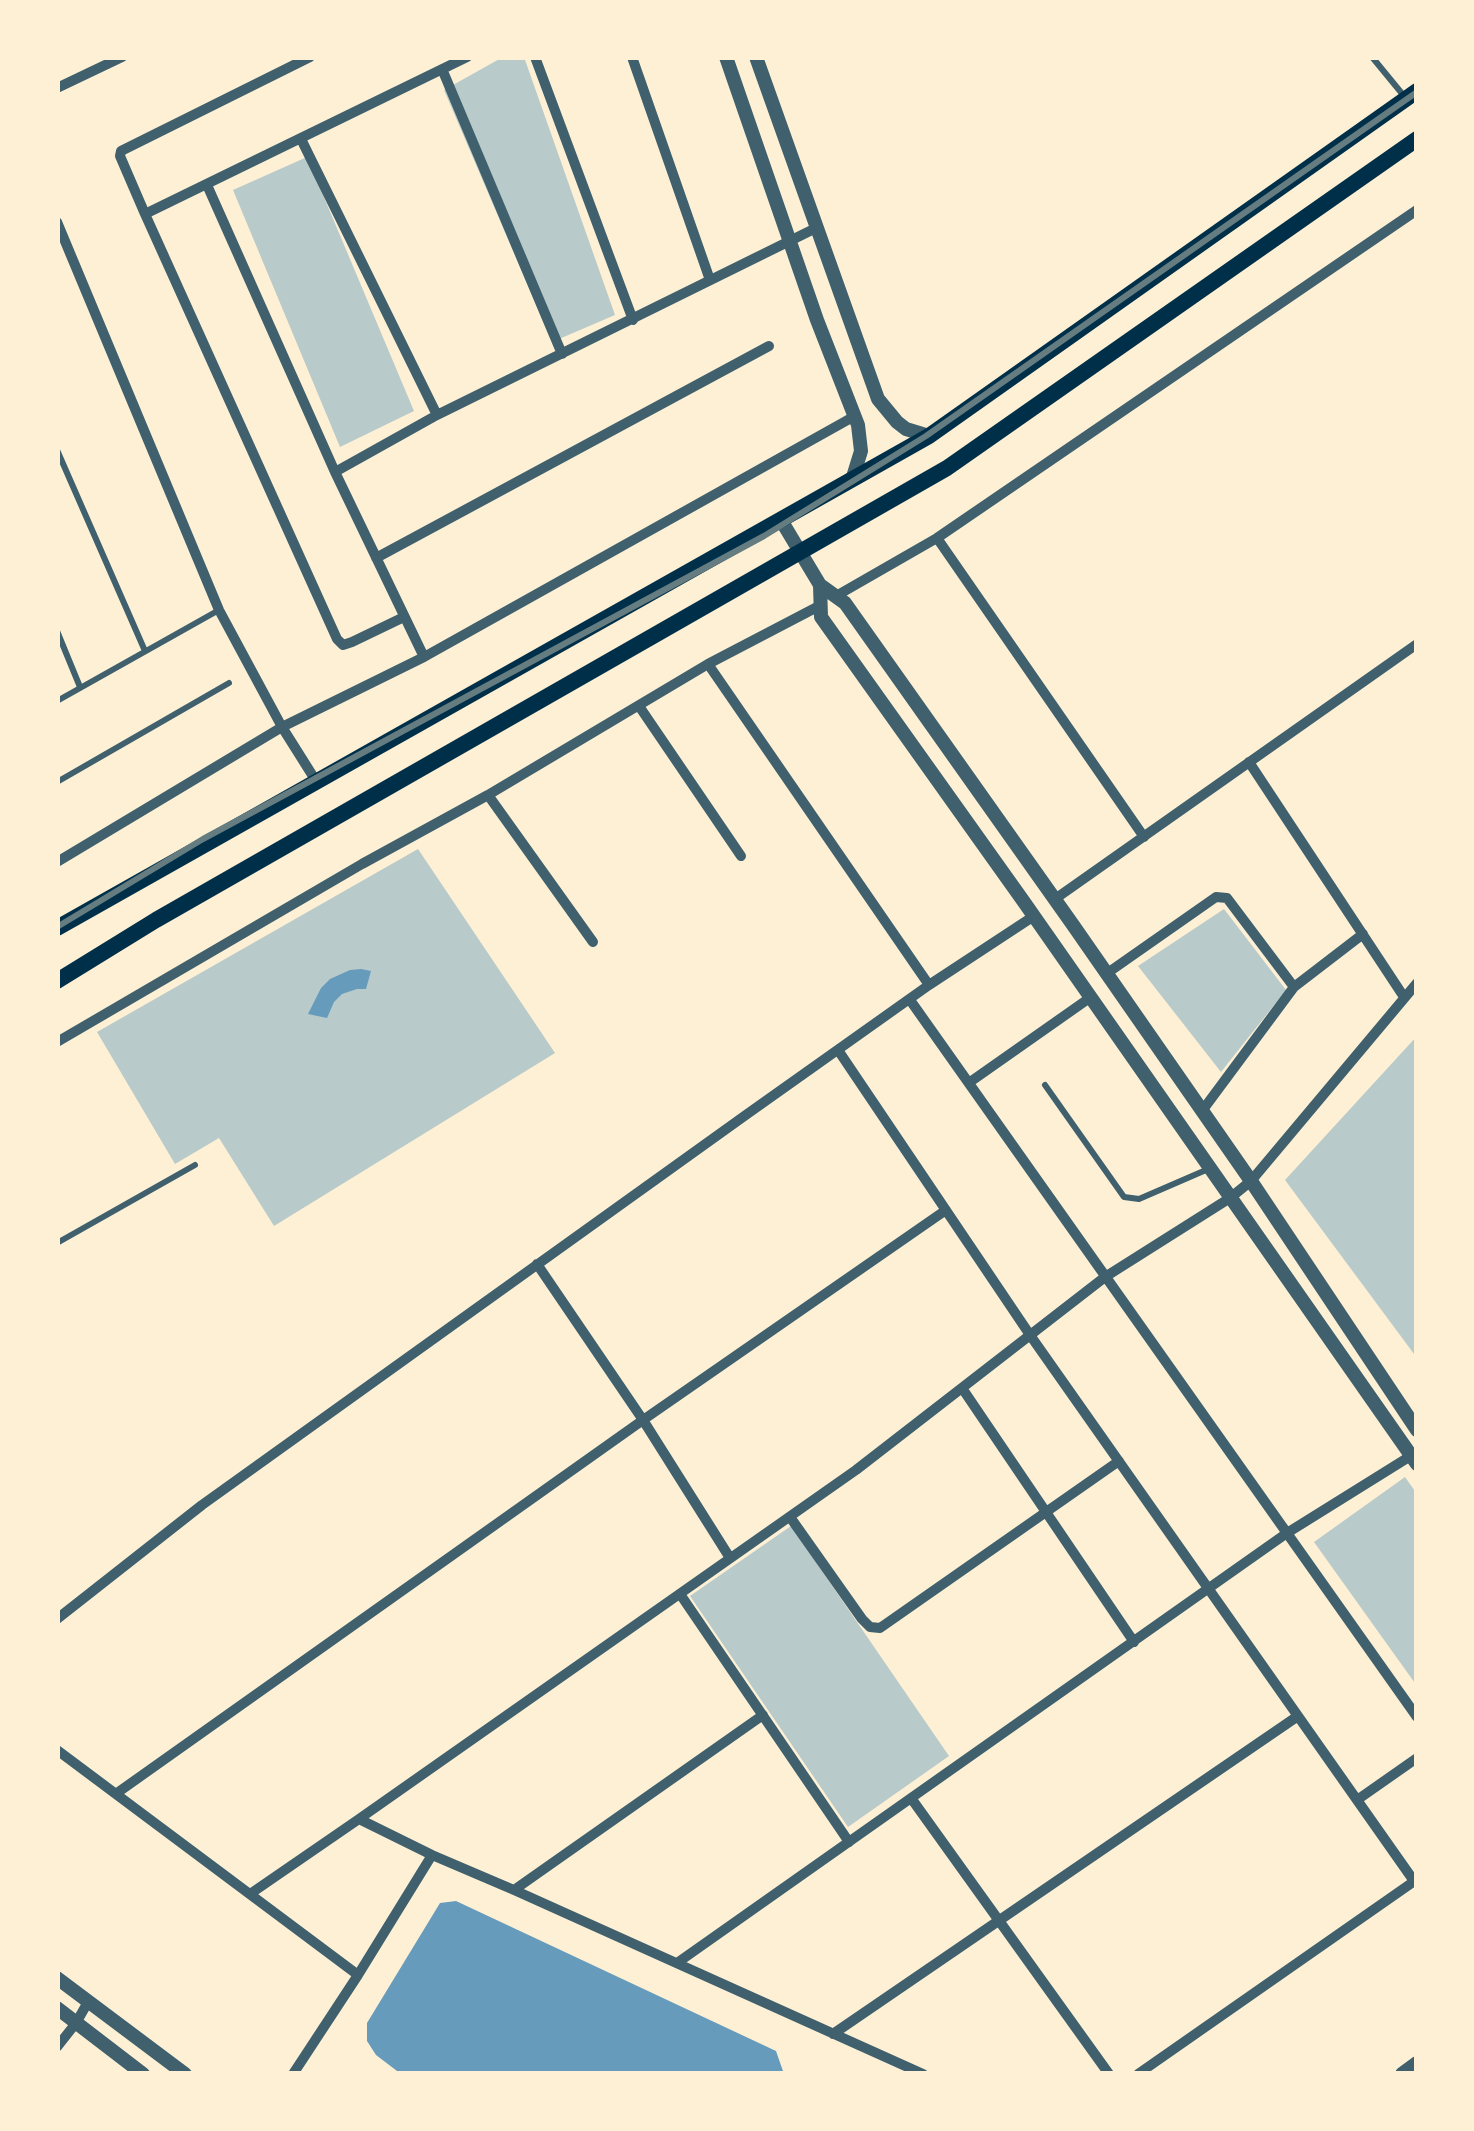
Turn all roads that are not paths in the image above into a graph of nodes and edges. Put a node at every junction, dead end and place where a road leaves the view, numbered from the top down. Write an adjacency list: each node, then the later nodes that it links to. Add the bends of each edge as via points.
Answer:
1 (122, 57): 10 (street)
2 (310, 57): 16 (street, via 121,151)
3 (467, 57): 9 (street)
4 (535, 57): 21 (street)
5 (632, 57): 20 (street)
6 (726, 57): 19 (street)
7 (756, 57): 18 (street)
8 (1372, 57): 11 (lane)
9 (442, 69): 12 (street); 23 (street)
10 (57, 88)
11 (1412, 95): 26 (main road)
12 (301, 139): 14 (street); 24 (street)
13 (1417, 139): 32 (main road, via 947,468)
14 (207, 185): 16 (street); 28 (street)
15 (1417, 210): 31 (street)
16 (145, 214): 38 (street, via 337,639 343,645)
17 (57, 222): 37 (street)
18 (818, 227): 19 (street); 26 (street, via 878,399 897,422)
19 (789, 240): 20 (street); 25 (street)
20 (710, 280): 21 (street)
21 (632, 320): 23 (street)
22 (770, 346): 33 (street)
23 (562, 354): 24 (street)
24 (436, 415): 28 (street)
25 (854, 417): 29 (street, via 861,451); 42 (street)
26 (929, 436): 29 (main road)
27 (57, 450): 41 (lane)
28 (335, 472): 33 (street)
29 (853, 477): 30 (main road)
30 (781, 520): 32 (street); 50 (main road)
31 (937, 538): 35 (street); 53 (street)
32 (800, 551): 34 (street); 62 (main road)
33 (376, 559): 38 (street)
34 (818, 581): 35 (street); 36 (street)
35 (836, 596): 56 (street)
36 (821, 605): 43 (street); 57 (street, via 821,616)
37 (219, 610): 41 (lane); 48 (street)
38 (404, 617): 42 (street)
39 (57, 631): 45 (lane)
40 (1417, 644): 49 (street)
41 (146, 651): 45 (lane)
42 (424, 657): 48 (street)
43 (708, 664): 47 (street); 64 (street)
44 (229, 683): 51 (lane)
45 (80, 687): 46 (lane)
46 (57, 701)
47 (639, 706): 52 (street); 54 (street)
48 (282, 727): 50 (street); 55 (street)
49 (1249, 762): 53 (street); 59 (street)
50 (316, 781): 58 (main road)
51 (57, 782)
52 (488, 795): 60 (street); 69 (street)
53 (1144, 837): 56 (street)
54 (741, 856)
55 (57, 862)
56 (1055, 899): 61 (street)
57 (1034, 916): 64 (street); 66 (street)
58 (57, 928)
59 (1363, 934): 65 (street); 67 (street)
60 (592, 941)
61 (1106, 974): 65 (street, via 1216,897 1227,898); 73 (street)
62 (57, 981)
63 (1417, 983): 67 (street)
64 (929, 985): 68 (street)
65 (1294, 987): 73 (street)
66 (1090, 997): 71 (street); 75 (street)
67 (1404, 997): 76 (street)
68 (910, 1000): 70 (street); 71 (street)
69 (57, 1042)
70 (838, 1050): 78 (street); 80 (street)
71 (970, 1082): 81 (street)
72 (1045, 1085): 75 (lane, via 1124,1197 1139,1199)
73 (1202, 1111): 76 (street)
74 (195, 1165): 79 (lane)
75 (1210, 1168): 77 (street)
76 (1251, 1181): 77 (street); 85 (street)
77 (1230, 1198): 81 (street); 86 (street)
78 (946, 1210): 82 (street); 84 (street)
79 (57, 1243)
80 (537, 1264): 84 (street); 94 (street)
81 (1105, 1277): 82 (street); 90 (street)
82 (1030, 1335): 83 (street); 87 (street)
83 (962, 1388): 88 (street); 89 (street)
84 (643, 1420): 91 (street); 101 (street)
85 (1417, 1430)
86 (1415, 1457): 90 (street)
87 (1119, 1461): 88 (street); 92 (street)
88 (1045, 1514): 89 (street, via 880,1628 862,1619); 95 (street)
89 (790, 1516): 91 (street)
90 (1287, 1533): 92 (street); 98 (street)
91 (730, 1558): 93 (street)
92 (1208, 1589): 95 (street); 97 (street)
93 (680, 1594): 96 (street); 104 (street)
94 (57, 1619)
95 (1134, 1642): 102 (street)
96 (763, 1715): 105 (street); 108 (street)
97 (1298, 1716): 103 (street); 110 (street)
98 (1417, 1717)
99 (57, 1750): 101 (street)
100 (1417, 1758): 103 (street)
101 (117, 1793): 109 (street)
102 (911, 1798): 105 (street); 110 (street)
103 (1357, 1801): 107 (street)
104 (359, 1819): 106 (street); 109 (street)
105 (849, 1842): 111 (street)
106 (432, 1856): 108 (street); 112 (street)
107 (1415, 1880): 125 (street)
108 (514, 1890): 111 (street)
109 (250, 1894): 112 (street)
110 (1000, 1919): 117 (street); 124 (street)
111 (677, 1963): 117 (street)
112 (358, 1975): 122 (street)
113 (57, 1978): 114 (street)
114 (88, 2002): 116 (street); 121 (street)
115 (57, 2008): 116 (street)
116 (76, 2023): 118 (street); 120 (street)
117 (833, 2034): 123 (street)
118 (57, 2048)
119 (1417, 2063): 126 (street)
120 (142, 2074)
121 (185, 2074)
122 (292, 2074)
123 (922, 2074)
124 (1109, 2074)
125 (1138, 2074)
126 (1402, 2074)

